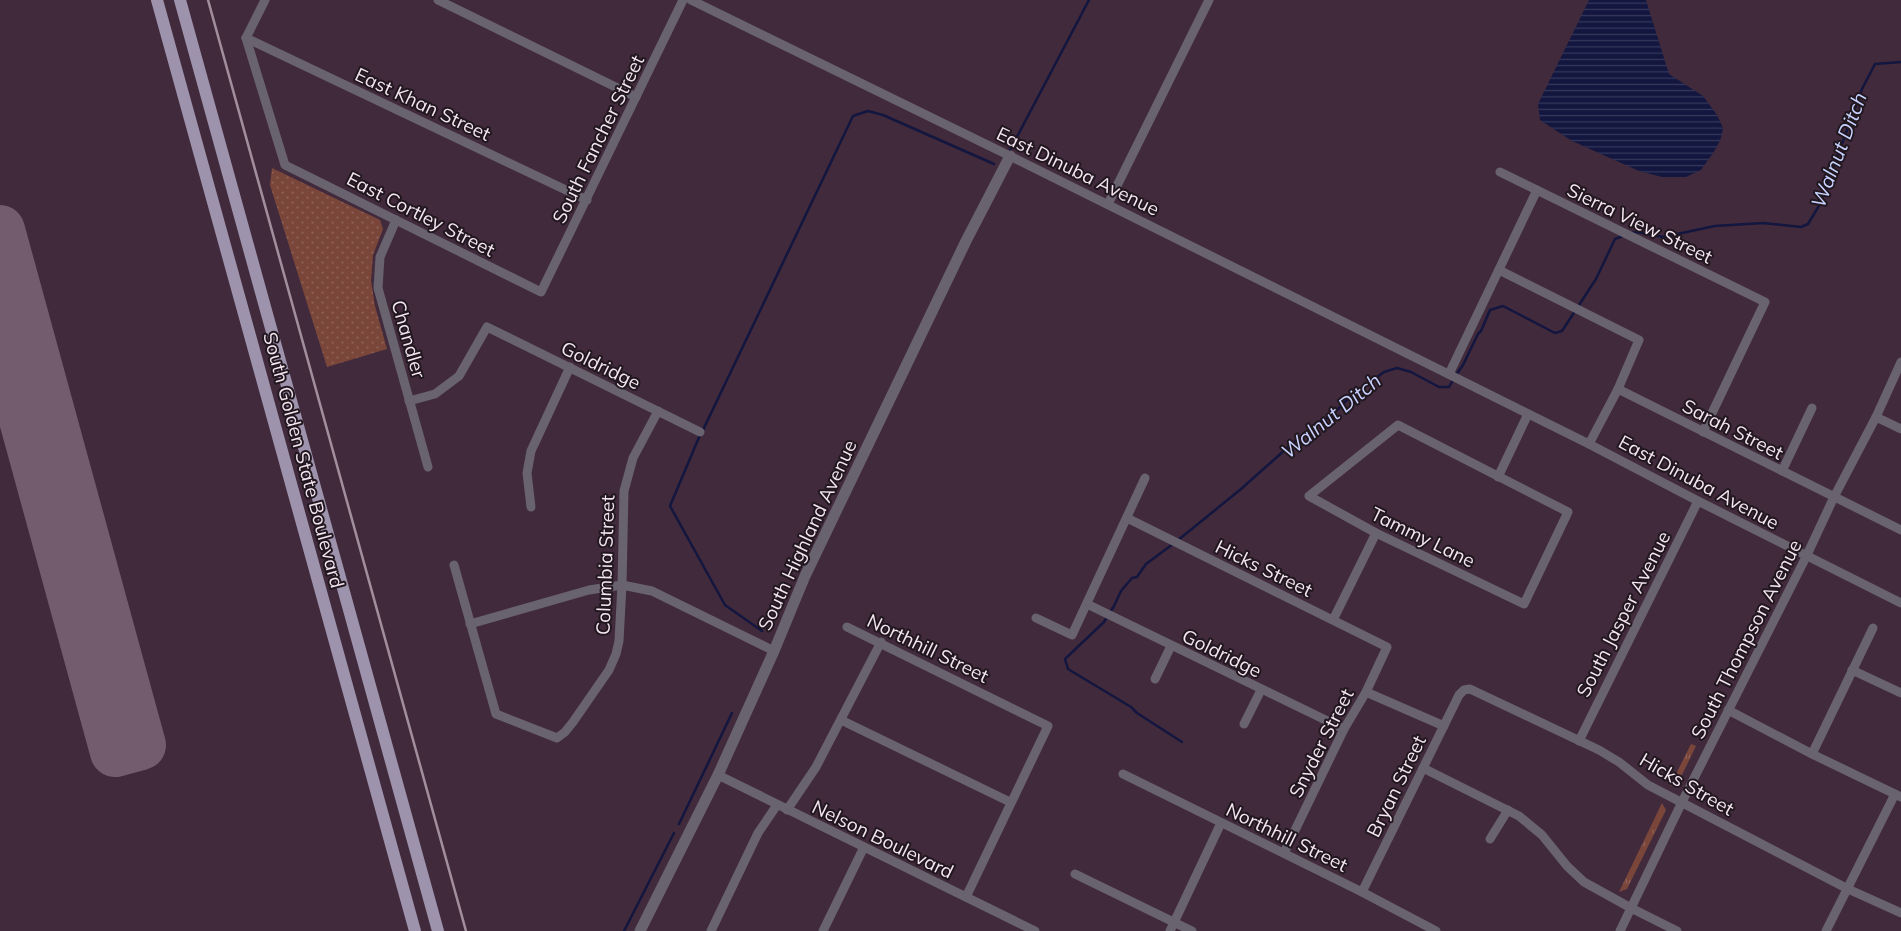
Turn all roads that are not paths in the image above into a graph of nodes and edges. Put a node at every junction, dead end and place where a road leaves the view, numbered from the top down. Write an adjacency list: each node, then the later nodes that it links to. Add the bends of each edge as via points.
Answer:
1 (157, 0): 89 (main road, South Golden State Boulevard)
2 (180, 0): 90 (main road, South Golden State Boulevard)
3 (265, 0): 8 (street)
4 (438, 0): 9 (street)
5 (684, 0): 9 (street, South Fancher Street)
6 (691, 0): 10 (street, East Dinuba Avenue)
7 (1209, 0): 14 (street)
8 (246, 38): 13 (street, East Khan Street); 15 (street, East Cortley Street, via 286,165)
9 (636, 97): 13 (street, South Fancher Street)
10 (1010, 156): 14 (street, East Dinuba Avenue); 54 (street, South Highland Avenue, via 805,576)
11 (1500, 172): 12 (street, Sierra View Street)
12 (1537, 190): 16 (street); 29 (street, Sierra View Street, via 1765,302)
13 (586, 200): 17 (street, South Fancher Street)
14 (1108, 204): 20 (street, East Dinuba Avenue)
15 (396, 220): 17 (street, East Cortley Street); 22 (street, Chandler, via 380,257 378,288)
16 (1499, 270): 20 (street); 21 (street, via 1638,340)
17 (541, 292)
18 (1901, 362): 26 (street, South Thompson Avenue)
19 (570, 368): 22 (street, Goldridge, via 487,327 459,376 435,394); 24 (street, Goldridge); 37 (street, via 531,451 527,473)
20 (1449, 374): 25 (street, East Dinuba Avenue)
21 (1618, 389): 29 (street, Sarah Street); 30 (street)
22 (409, 401): 31 (street, Chandler)
23 (1812, 408): 32 (street)
24 (658, 411): 28 (street, Goldridge); 43 (street, Columbia Street, via 633,458 624,491)
25 (1528, 414): 30 (street, East Dinuba Avenue); 33 (street)
26 (1876, 417): 27 (street); 35 (street, South Thompson Avenue)
27 (1901, 429)
28 (700, 432)
29 (1703, 432): 32 (street, Sarah Street)
30 (1589, 444): 36 (street, East Dinuba Avenue)
31 (428, 467)
32 (1782, 471): 35 (street, Sarah Street)
33 (1498, 477): 40 (street, Tammy Lane, via 1398,425 1309,496); 40 (street, Tammy Lane, via 1568,512 1524,604)
34 (1145, 478): 38 (street)
35 (1834, 497): 39 (street, Sarah Street); 41 (street, South Thompson Avenue)
36 (1698, 501): 41 (street, East Dinuba Avenue); 66 (street, South Jasper Avenue)
37 (531, 507)
38 (1127, 518): 45 (street); 47 (street, Hicks Street)
39 (1901, 530)
40 (1376, 533): 47 (street)
41 (1806, 557): 44 (street, East Dinuba Avenue); 61 (street, South Thompson Avenue)
42 (454, 565): 48 (street)
43 (622, 585): 48 (street, via 589,590); 48 (street, Columbia Street, via 616,654 609,670 573,722 557,738 496,714); 54 (street, via 657,594)
44 (1901, 603)
45 (1087, 604): 46 (street, via 1072,635); 52 (street, Goldridge)
46 (1036, 618)
47 (1333, 620): 53 (street, Hicks Street)
48 (470, 624)
49 (847, 627): 51 (street, Northhill Street)
50 (1873, 628): 55 (street)
51 (881, 642): 62 (street); 72 (street, Northhill Street, via 1048,726)
52 (1171, 646): 56 (street); 57 (street, Goldridge)
53 (1386, 647): 58 (street, Snyder Street)
54 (774, 651): 70 (street, South Highland Avenue)
55 (1852, 670): 59 (street); 67 (street)
56 (1154, 679)
57 (1261, 690): 63 (street); 65 (street, Goldridge)
58 (1366, 692): 64 (street); 65 (street, Snyder Street)
59 (1901, 694)
60 (1459, 695): 64 (street, Bryan Street); 66 (street, Hicks Street, via 1464,690 1474,689)
61 (1728, 710): 67 (street); 73 (street, South Thompson Avenue)
62 (841, 720): 72 (street); 75 (street, via 816,767)
63 (1244, 724)
64 (1444, 726): 68 (street, Bryan Street)
65 (1344, 729): 80 (street, Snyder Street)
66 (1579, 741): 73 (street, Hicks Street, via 1613,758 1648,785)
67 (1812, 754): 71 (street)
68 (1423, 768): 76 (street); 83 (street, Bryan Street)
69 (1123, 774): 77 (street, Northhill Street)
70 (718, 775): 74 (street, Nelson Boulevard); 91 (street, South Highland Avenue)
71 (1898, 795): 82 (street)
72 (1010, 802): 84 (street)
73 (1682, 802): 82 (street, Hicks Street); 85 (street, South Thompson Avenue)
74 (777, 805): 75 (street, Nelson Boulevard); 92 (street, via 758,833)
75 (787, 810): 79 (street, Nelson Boulevard)
76 (1508, 810): 78 (street); 85 (street, via 1534,827 1584,882)
77 (1221, 822): 80 (street, Northhill Street); 87 (street)
78 (1490, 839)
79 (864, 847): 84 (street, Nelson Boulevard); 93 (street)
80 (1284, 853): 83 (street, Northhill Street)
81 (1075, 874): 87 (street)
82 (1848, 888): 86 (street, Hicks Street); 99 (street)
83 (1362, 892): 88 (street, Northhill Street)
84 (966, 897): 94 (street, Nelson Boulevard)
85 (1631, 908): 97 (street, South Thompson Avenue); 98 (street)
86 (1901, 914)
87 (1174, 922): 95 (street); 96 (street)
88 (1430, 930)
89 (415, 931)
90 (438, 931)
91 (640, 931)
92 (711, 931)
93 (823, 931)
94 (1035, 931)
95 (1170, 931)
96 (1192, 931)
97 (1620, 931)
98 (1677, 931)
99 (1826, 931)

